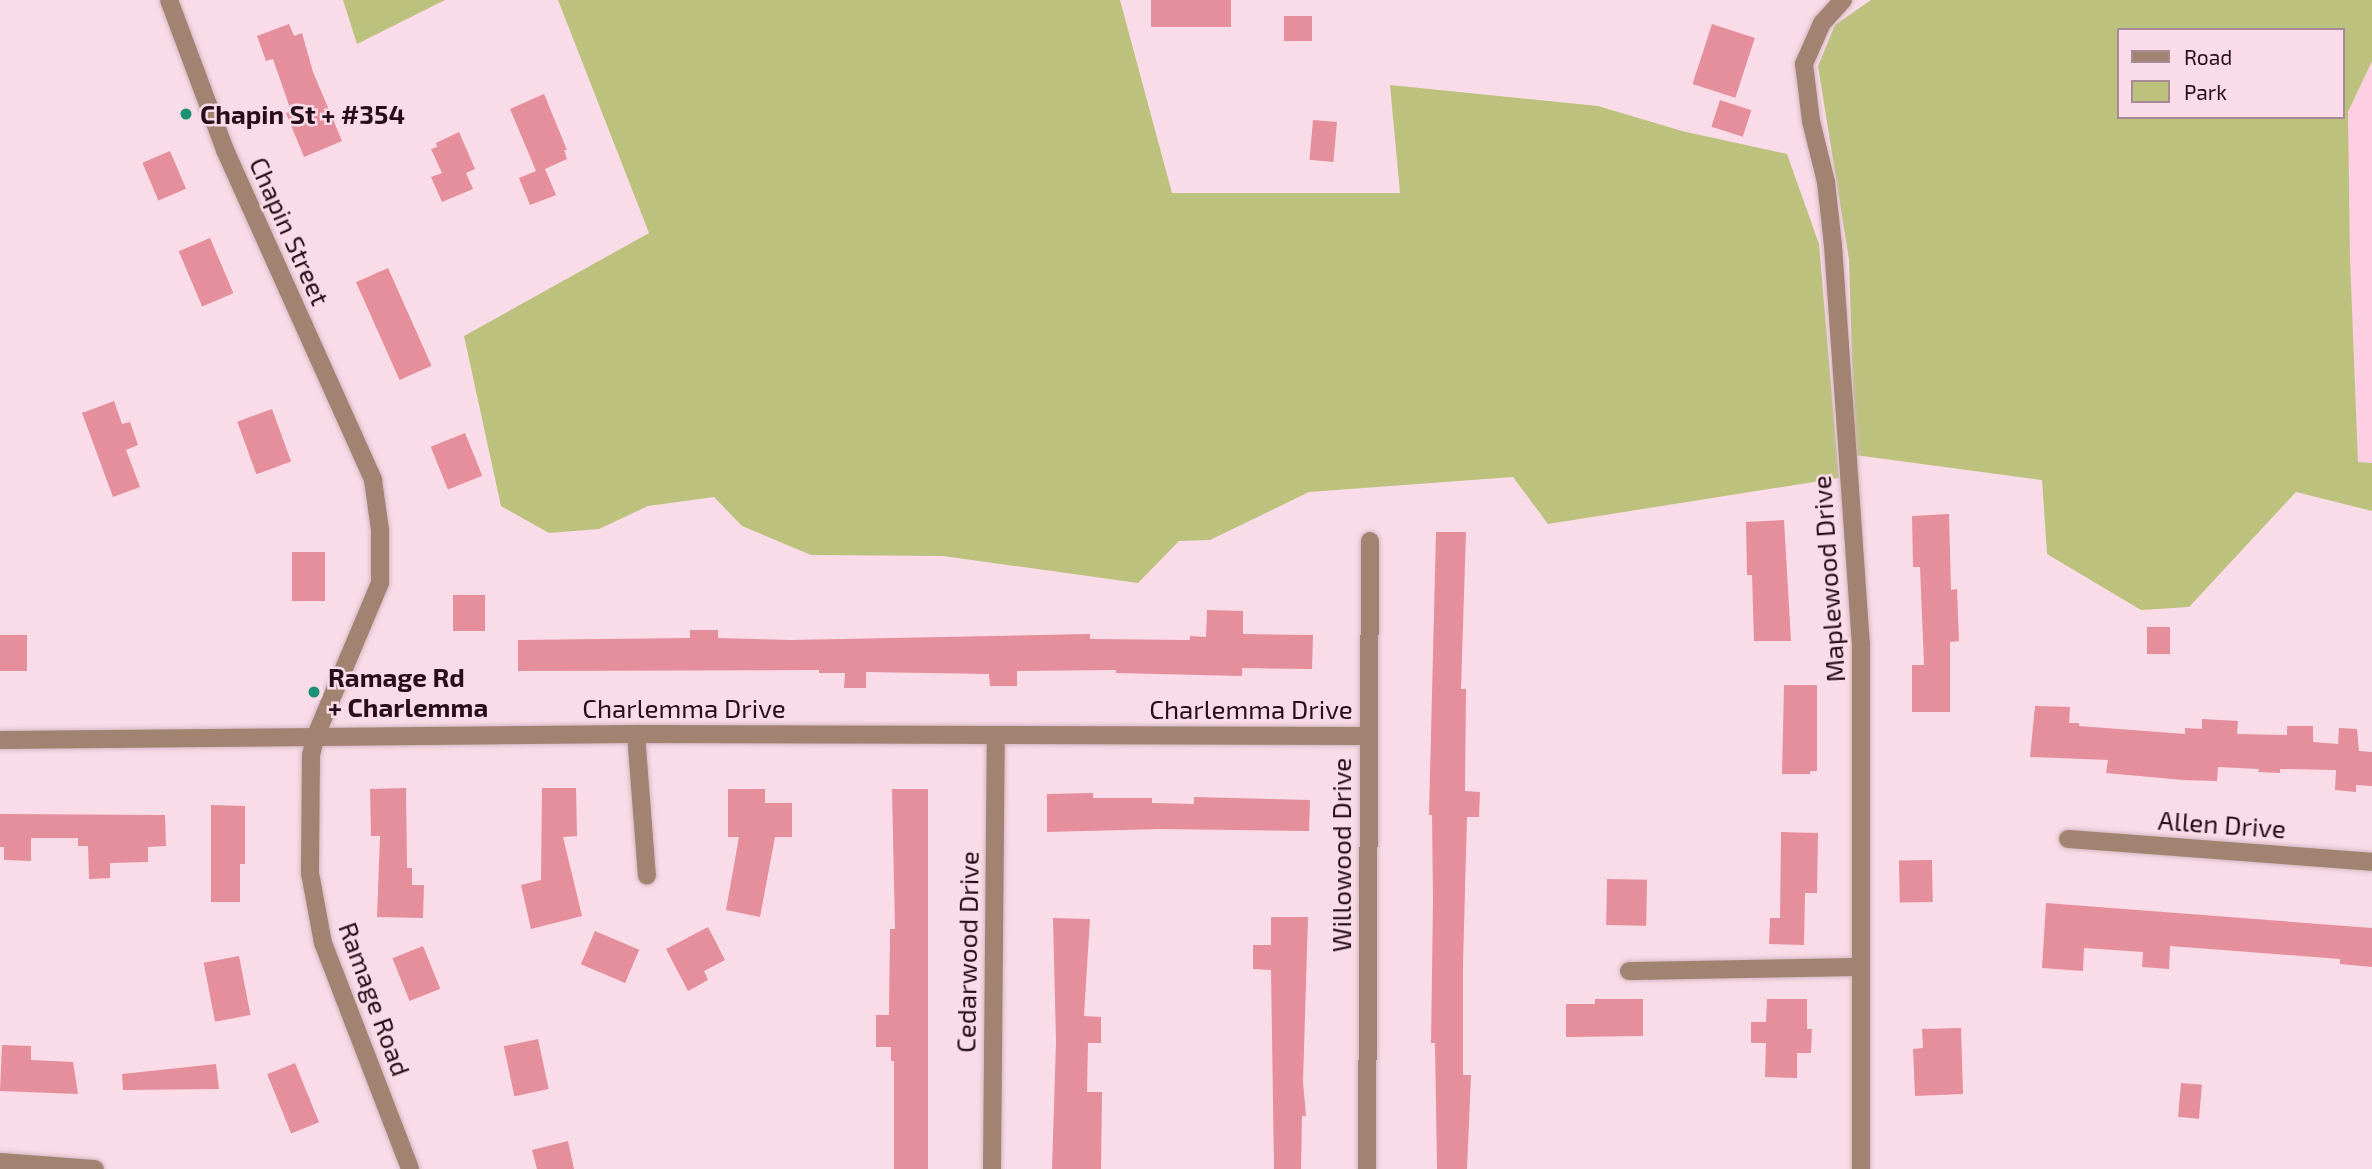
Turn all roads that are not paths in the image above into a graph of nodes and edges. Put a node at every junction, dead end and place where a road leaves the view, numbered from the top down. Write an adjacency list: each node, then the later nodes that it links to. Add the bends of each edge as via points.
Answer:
1 (169, 0): 3 (street, Chapin Street, via 225,150)
2 (1843, 0): 13 (street, Maplewood Drive, via 1822,23 1804,64 1833,245 1861,645)
3 (373, 480): 6 (street, Ramage Road, via 380,530 380,583)
4 (1370, 541): 8 (street, Willowood Drive)
5 (636, 734): 6 (street, Charlemma Drive); 7 (street, Charlemma Drive); 12 (street)
6 (316, 735): 9 (street, Charlemma Drive); 17 (street, Ramage Road, via 311,755 310,873 323,943)
7 (996, 735): 8 (street, Charlemma Drive); 18 (street, Cedarwood Drive)
8 (1368, 736): 19 (street, Willowood Drive)
9 (0, 740)
10 (2068, 839): 11 (street, Allen Drive)
11 (2372, 862)
12 (647, 876)
13 (1861, 967): 14 (street); 20 (street, Maplewood Drive)
14 (1629, 971)
15 (0, 1162): 16 (street)
16 (96, 1169)
17 (410, 1169)
18 (992, 1169)
19 (1367, 1169)
20 (1861, 1169)

